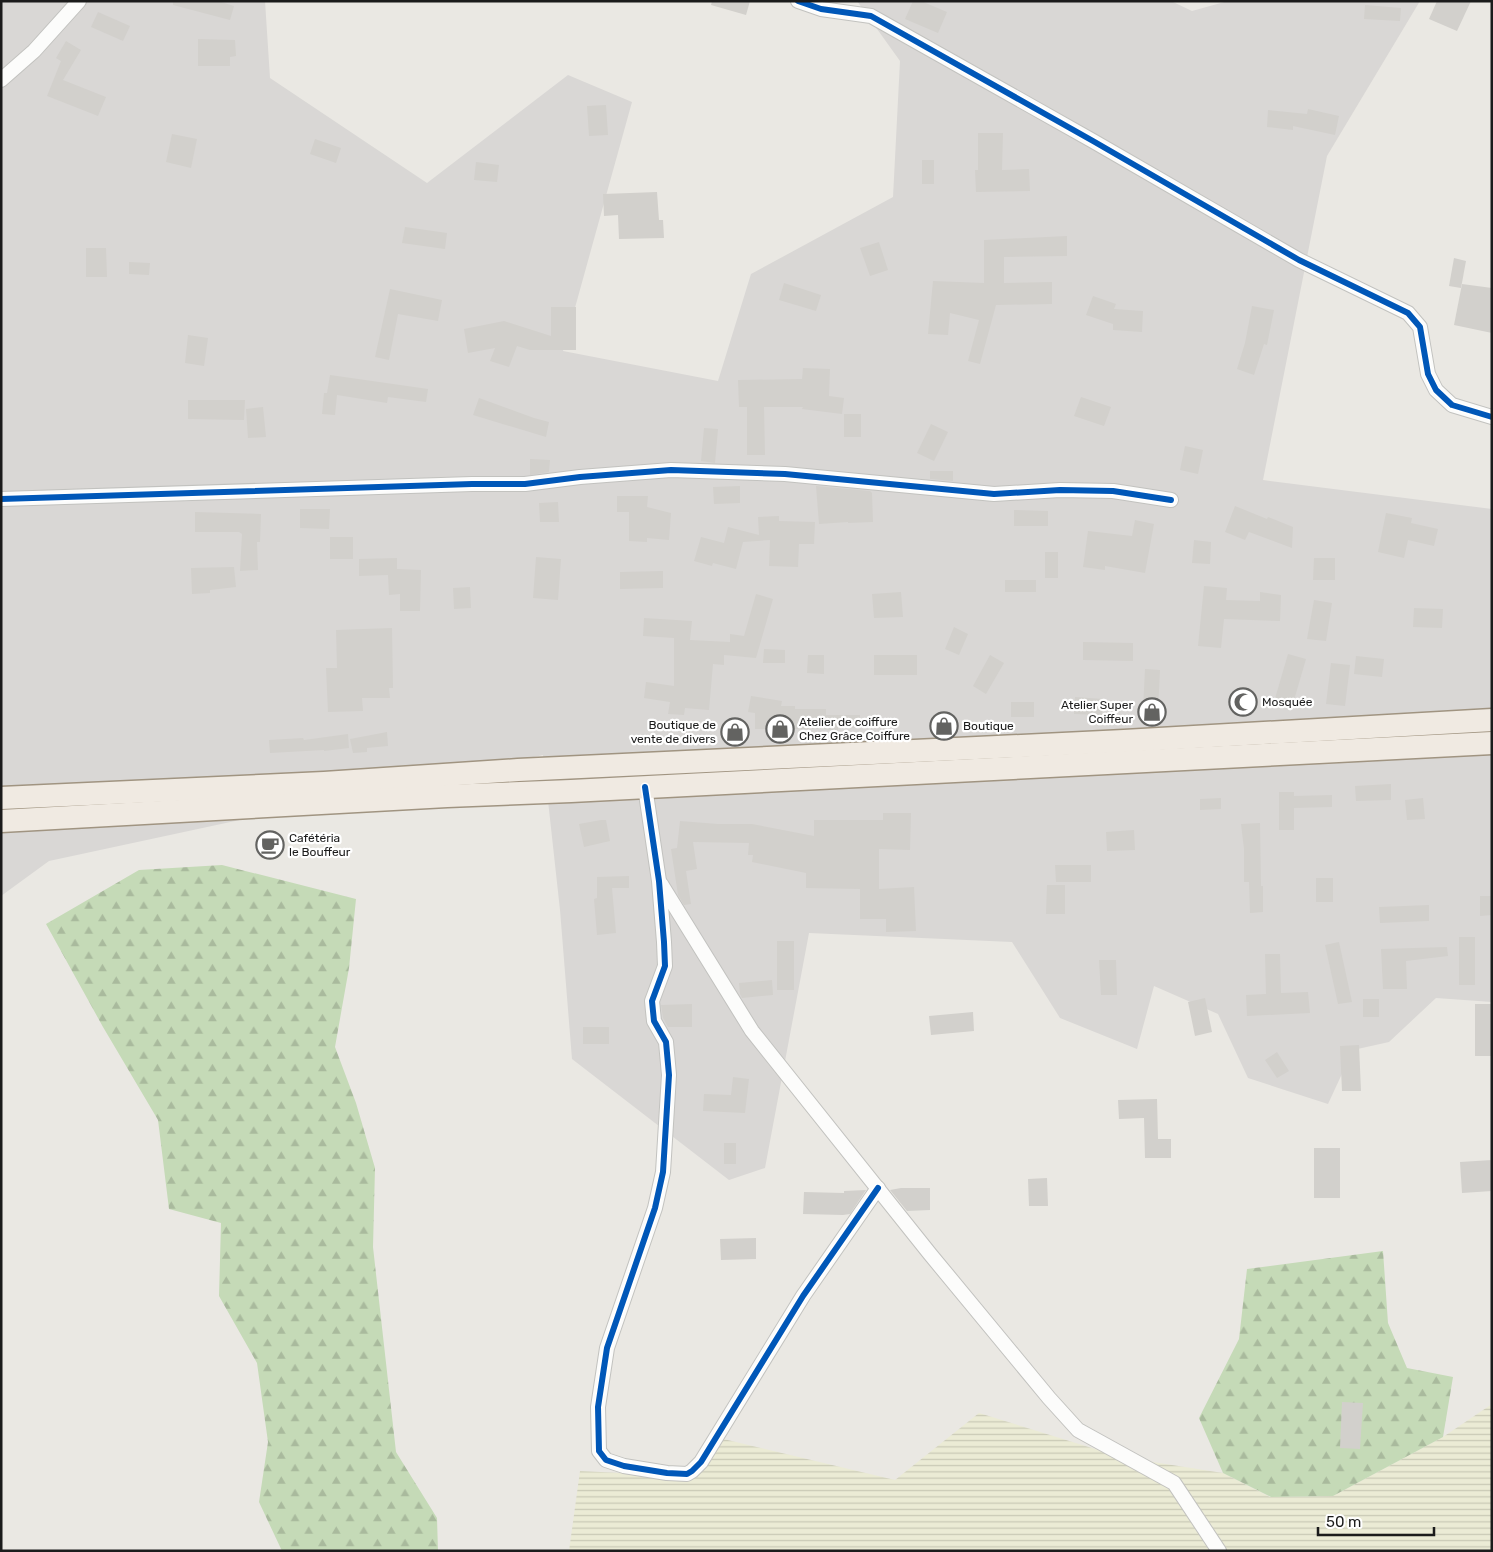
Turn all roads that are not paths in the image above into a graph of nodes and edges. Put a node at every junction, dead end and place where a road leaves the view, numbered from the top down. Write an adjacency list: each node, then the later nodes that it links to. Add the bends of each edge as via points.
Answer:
1 (78, 1): 3 (street, via 34,52)
2 (798, 1): 4 (street, via 821,9 871,16 1298,260 1408,313 1420,327 1428,374 1436,390 1452,405)
3 (1, 80)
4 (1492, 417)
5 (1, 499): 6 (street, via 525,484 671,470 785,474 994,494 1113,491)
6 (1171, 500)
7 (1492, 720): 10 (main road)
8 (1492, 743): 9 (main road)
9 (645, 787): 11 (main road); 12 (street)
10 (1, 798)
11 (1, 821)
12 (659, 881): 13 (street, via 752,1031); 13 (street, via 665,966 652,1001 654,1020 666,1042 670,1075 663,1172 655,1208 607,1348 598,1407 599,1451 606,1460 624,1466 687,1474 701,1462 803,1296)
13 (878, 1188): 14 (street, via 1078,1430 1174,1483)
14 (1219, 1551)

